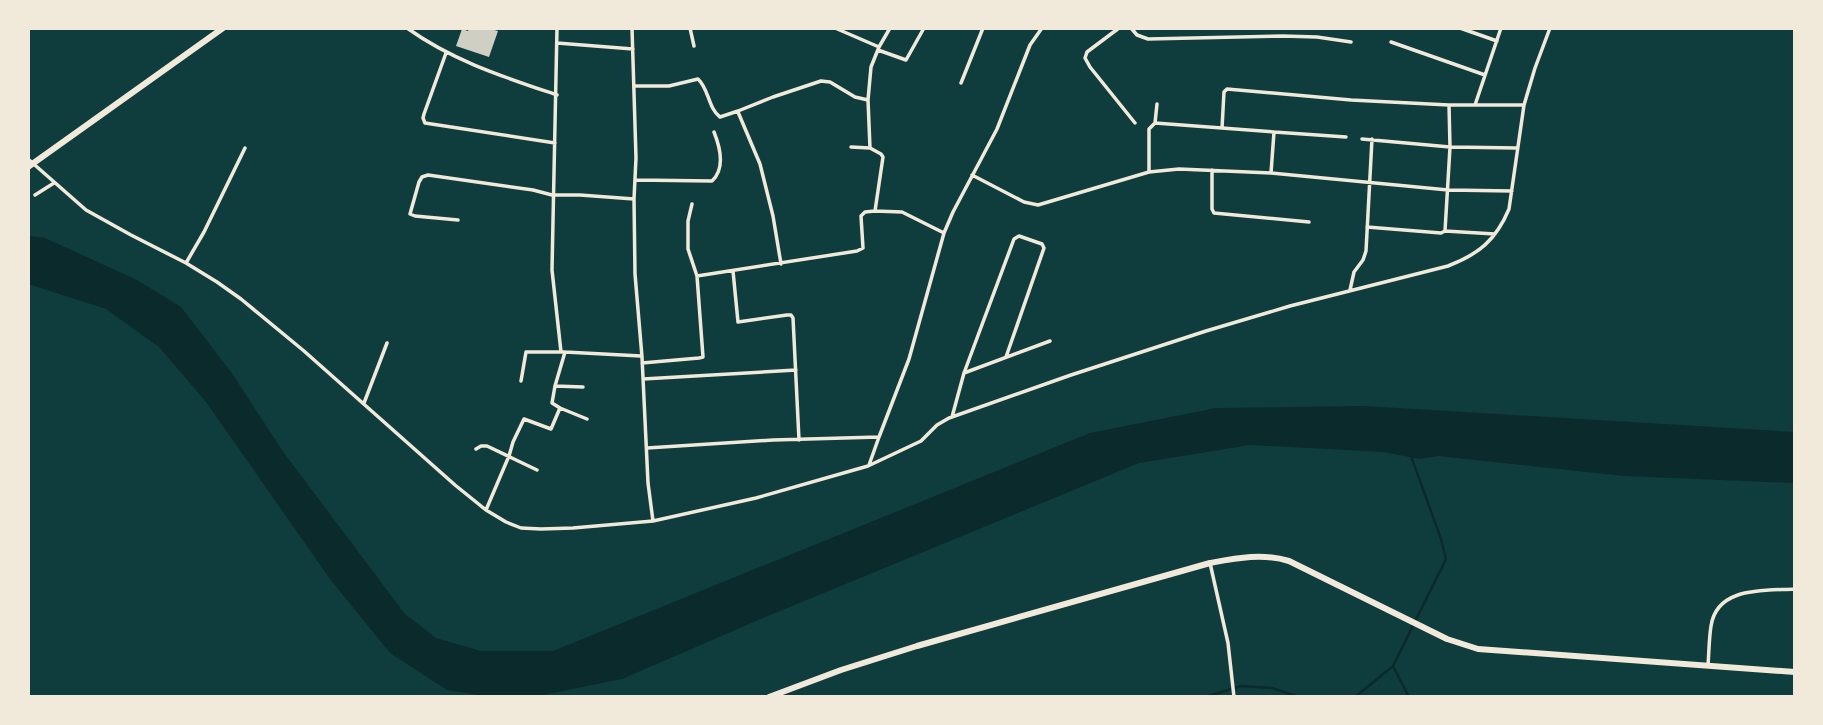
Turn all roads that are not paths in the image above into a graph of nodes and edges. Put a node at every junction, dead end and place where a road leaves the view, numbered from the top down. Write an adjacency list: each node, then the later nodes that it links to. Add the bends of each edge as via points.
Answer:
1 (223, 28): 50 (main road)
2 (407, 28): 25 (street)
3 (557, 28): 20 (street)
4 (632, 28): 24 (street)
5 (690, 28): 22 (street)
6 (835, 28): 23 (street)
7 (890, 28): 23 (street)
8 (924, 28): 23 (street, via 906,60)
9 (983, 28): 27 (street)
10 (1042, 28): 54 (street, via 1030,45 1005,110)
11 (1119, 28): 36 (street, via 1085,58)
12 (1131, 28): 17 (street, via 1148,39)
13 (1235, 28): 17 (street)
14 (1460, 28): 18 (street)
15 (1501, 28): 18 (street)
16 (1550, 28): 33 (street)
17 (1236, 36): 19 (street)
18 (1497, 41): 26 (street)
19 (1351, 42)
20 (557, 43): 24 (street); 29 (street)
21 (1391, 43): 26 (street)
22 (694, 46)
23 (878, 48): 30 (street, via 870,67)
24 (633, 49): 28 (street)
25 (446, 53): 29 (street); 44 (street, via 425,122)
26 (1485, 75): 34 (street)
27 (961, 83)
28 (634, 86): 35 (street, via 669,86 698,79 716,116); 55 (street)
29 (557, 95): 44 (street)
30 (868, 100): 35 (street, via 821,81); 48 (street)
31 (1157, 104): 37 (street)
32 (1449, 105): 34 (street); 38 (street, via 1227,89); 46 (street)
33 (1524, 105): 34 (street); 49 (street)
34 (1475, 106)
35 (738, 111): 72 (street, via 760,164)
36 (1135, 123)
37 (1155, 124): 38 (street); 52 (street, via 1149,129)
38 (1222, 128): 40 (street)
39 (714, 132): 55 (street, via 721,158 712,181)
40 (1274, 132): 41 (street); 53 (street)
41 (1346, 137)
42 (1362, 139): 43 (street)
43 (1372, 139): 46 (street); 56 (street)
44 (555, 143): 61 (street)
45 (851, 147): 48 (street)
46 (1450, 147): 49 (street); 58 (street)
47 (245, 148): 71 (street)
48 (870, 148): 64 (street, via 883,158)
49 (1517, 148): 59 (street)
50 (30, 165): 57 (street)
51 (1212, 170): 52 (street); 53 (street); 66 (street, via 1214,213)
52 (1149, 172): 54 (street, via 1038,205)
53 (1271, 173): 56 (street)
54 (972, 175): 69 (street)
55 (635, 180): 62 (street)
56 (1369, 182): 58 (street); 67 (street)
57 (54, 183): 60 (street); 71 (street, via 86,210)
58 (1448, 190): 59 (street); 68 (street)
59 (1512, 191): 70 (street, via 1509,209)
60 (35, 195)
61 (552, 195): 62 (street); 65 (street, via 422,177 410,214); 78 (street, via 552,270)
62 (634, 199): 79 (street)
63 (692, 204): 74 (street, via 688,249)
64 (875, 211): 69 (street, via 902,212); 72 (street, via 861,216 862,249)
65 (458, 220)
66 (1309, 222)
67 (1367, 227): 68 (street); 75 (street, via 1366,251)
68 (1445, 231): 70 (street)
69 (944, 233): 92 (street, via 909,359)
70 (1495, 234): 75 (street, via 1464,260)
71 (186, 263): 88 (street, via 264,317)
72 (781, 264): 73 (street)
73 (733, 271): 74 (street); 82 (street, via 738,322 792,316)
74 (697, 276): 81 (street, via 703,356)
75 (1350, 290): 90 (street, via 1194,335)
76 (1050, 341): 80 (street)
77 (387, 343): 88 (street)
78 (563, 352): 79 (street); 85 (street, via 526,352); 86 (street)
79 (642, 356): 81 (street)
80 (1006, 357): 83 (street); 83 (street, via 1044,250 1042,244 1019,236 1014,239)
81 (642, 363): 84 (street)
82 (796, 370): 84 (street); 93 (street)
83 (964, 373): 90 (street)
84 (643, 379): 94 (street)
85 (521, 381)
86 (555, 386): 87 (street); 89 (street, via 552,403)
87 (583, 387)
88 (363, 403): 99 (street)
89 (560, 408): 91 (street); 96 (street, via 551,429 524,419)
90 (952, 417): 97 (street, via 921,441)
91 (587, 419)
92 (879, 437): 93 (street); 97 (street)
93 (799, 440): 94 (street)
94 (646, 448): 100 (street)
95 (476, 449): 96 (street, via 484,446)
96 (509, 456): 98 (street); 99 (street)
97 (868, 466): 100 (street)
98 (537, 470)
99 (486, 510): 100 (street, via 531,529)
100 (653, 521)
101 (1210, 563): 103 (main road, via 1254,556 1289,561 1447,639 1478,649); 105 (street, via 1228,643); 106 (main road, via 917,646)
102 (1795, 589): 103 (street, via 1746,592 1726,600 1711,625)
103 (1709, 665): 104 (main road)
104 (1795, 672)
105 (1233, 694)
106 (769, 697)

